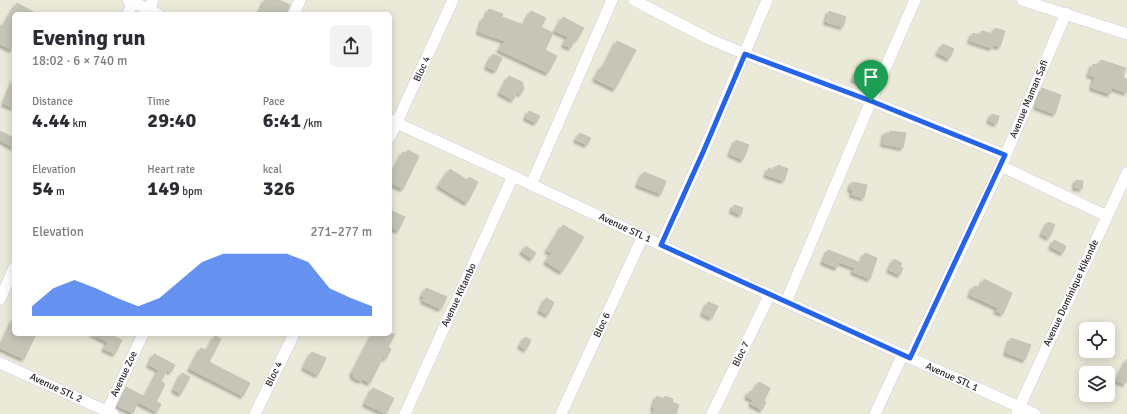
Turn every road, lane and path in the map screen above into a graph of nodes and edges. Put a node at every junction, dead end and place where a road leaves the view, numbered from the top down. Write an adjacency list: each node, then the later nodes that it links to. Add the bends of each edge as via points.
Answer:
1 (300, 0): 11 (street)
2 (453, 0): 16 (street, Bloc 4)
3 (612, 0): 21 (street)
4 (634, 0): 14 (street, via 707,38)
5 (766, 0): 14 (street)
6 (915, 0): 15 (street)
7 (1022, 0): 12 (street)
8 (130, 1): 9 (street); 10 (street)
9 (154, 8)
10 (128, 12)
11 (295, 12)
12 (1066, 13): 13 (street); 17 (street, Avenue Maman Safi)
13 (1127, 34)
14 (745, 54): 15 (street); 24 (street)
15 (871, 101): 17 (street); 28 (street)
16 (393, 122): 20 (street, Avenue STL 1)
17 (1005, 155): 18 (street, Avenue Maman Safi)
18 (1000, 166): 22 (street); 31 (street, Avenue Maman Safi)
19 (1127, 173): 22 (street, Avenue Dominique Kikonde)
20 (513, 176): 21 (street, Avenue STL 1); 36 (street, Avenue Kitambo)
21 (531, 184): 23 (street, Avenue STL 1)
22 (1107, 216): 33 (street, Avenue Dominique Kikonde)
23 (643, 236): 24 (street, Avenue STL 1); 37 (street, Bloc 6)
24 (661, 245): 26 (street, Avenue STL 1)
25 (12, 272): 27 (street)
26 (770, 294): 28 (street, Avenue STL 1); 38 (street, Bloc 7)
27 (0, 299)
28 (786, 302): 31 (street, Avenue STL 1)
29 (142, 336): 34 (street, Avenue Zoe)
30 (293, 336): 35 (street, Bloc 4)
31 (906, 356): 33 (street, Avenue STL 1); 39 (street, Avenue Maman Safi)
32 (0, 363): 34 (street, Avenue STL 2)
33 (1018, 410): 40 (street, Avenue STL 1)
34 (108, 413)
35 (255, 414)
36 (405, 414)
37 (561, 414)
38 (712, 414)
39 (875, 414)
40 (1035, 414)

